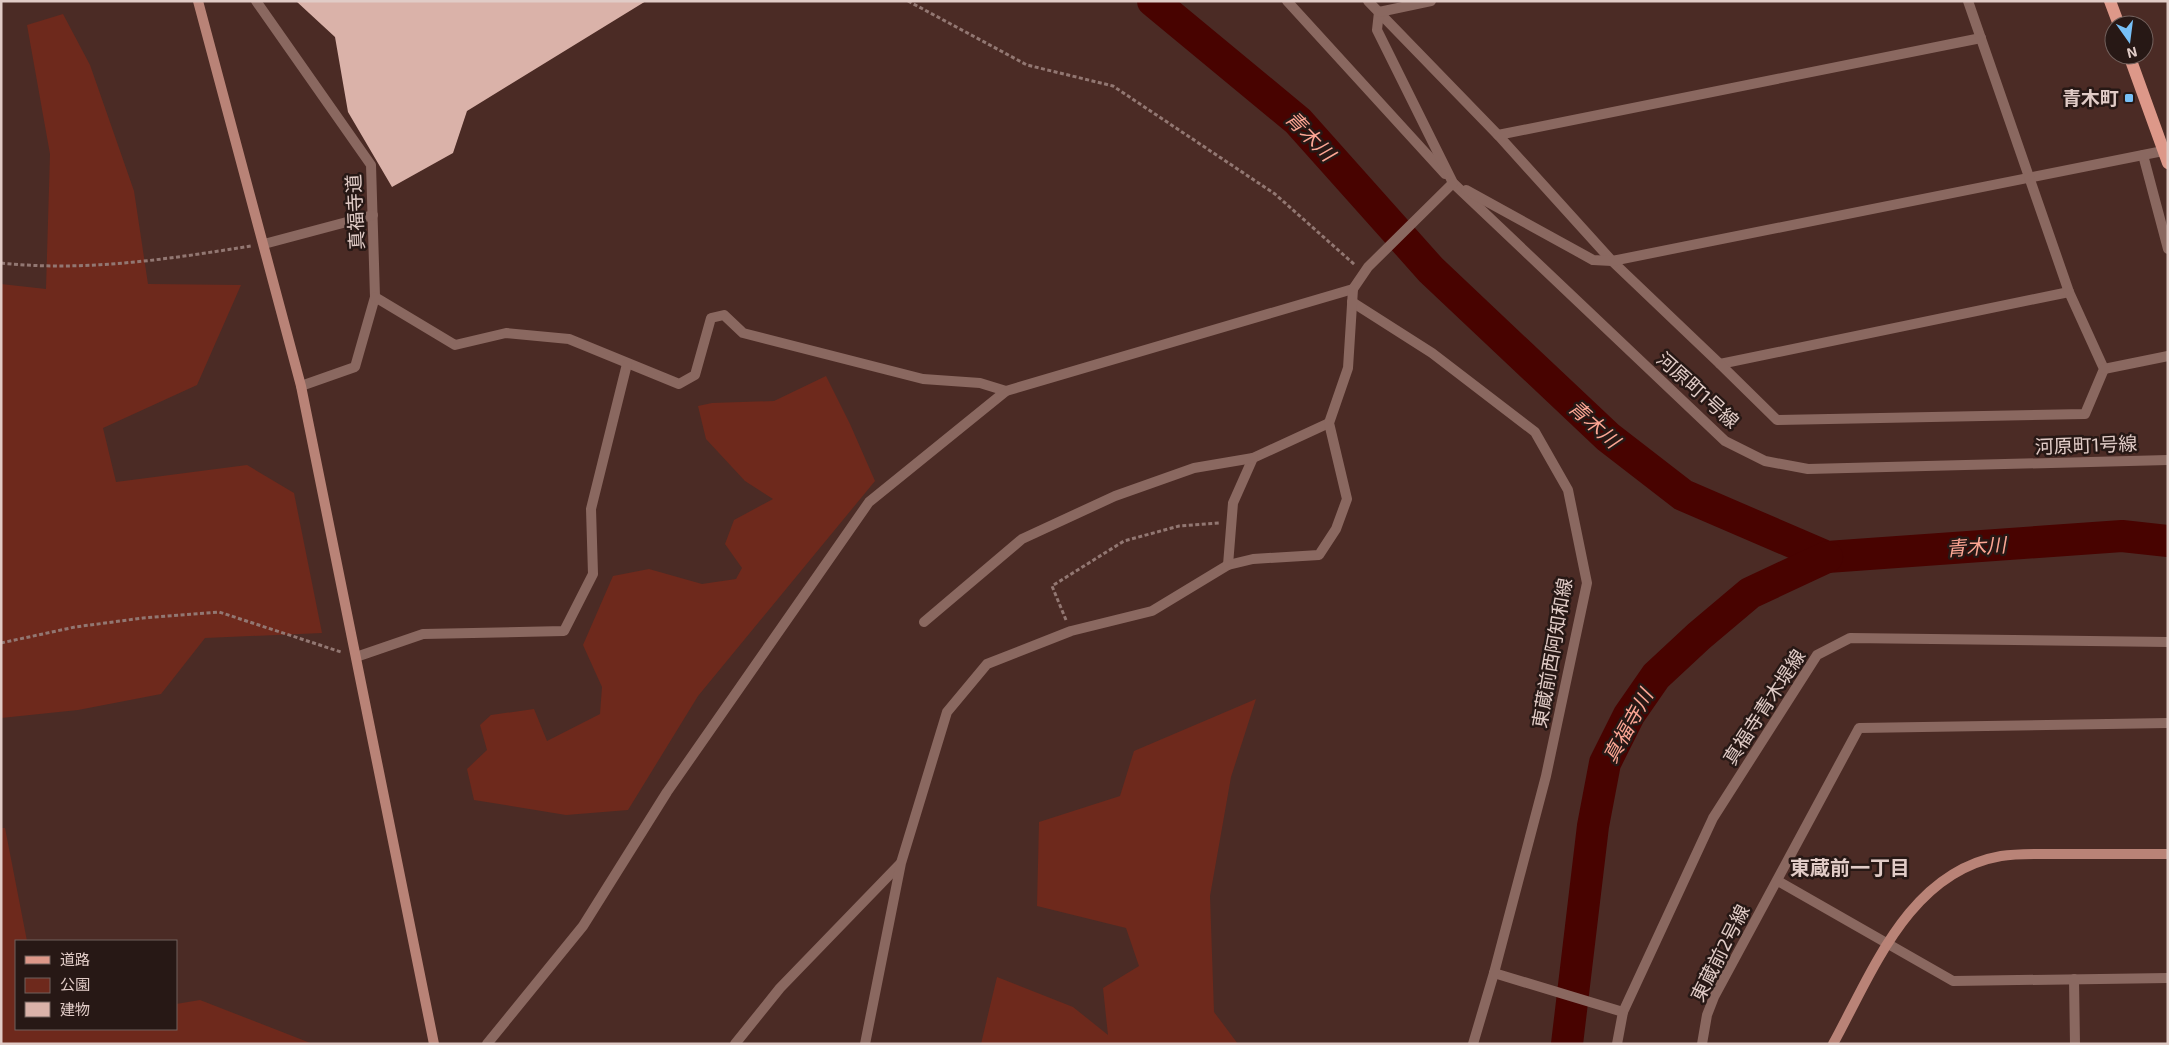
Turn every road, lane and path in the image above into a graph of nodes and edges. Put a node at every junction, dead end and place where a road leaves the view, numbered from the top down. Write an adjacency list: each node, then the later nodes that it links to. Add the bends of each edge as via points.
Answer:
1 (198, 1): 19 (street)
2 (256, 1): 18 (street, 真福寺道, via 371,165)
3 (908, 1): 23 (path, via 1027,65 1113,86 1275,194)
4 (1287, 1): 17 (street)
5 (1368, 1): 9 (street)
6 (1431, 1): 9 (street)
7 (1968, 1): 11 (street)
8 (2110, 1): 10 (main road)
9 (1379, 12): 13 (street); 17 (street, via 1377,30)
10 (2115, 15)
11 (1981, 38): 13 (street); 16 (street)
12 (2133, 65): 15 (main road)
13 (1498, 135): 21 (street)
14 (2143, 155): 15 (street); 16 (street); 20 (street)
15 (2166, 155)
16 (2030, 178): 21 (street); 25 (street)
17 (1453, 183): 21 (street, via 1592,260); 23 (street); 36 (street, 河原町1号線, via 1701,420 1725,440 1765,461 1808,469)
18 (373, 214): 19 (street); 26 (street, 真福寺道)
19 (264, 244): 22 (path, via 155,261 36,266); 32 (street)
20 (2168, 249)
21 (1612, 261): 30 (street)
22 (1, 262)
23 (1365, 270): 24 (street)
24 (1352, 289): 27 (street); 33 (street)
25 (2069, 292): 30 (street); 31 (street)
26 (375, 297): 29 (street, via 455,344 506,333 569,339); 32 (street, 真福寺道, via 355,367)
27 (1352, 302): 34 (street, via 1348,368); 49 (street, 東蔵前西阿知和線, via 1432,353 1535,432 1568,490 1587,583 1546,776)
28 (2168, 356): 31 (street)
29 (628, 364): 33 (street, via 679,384 695,375 711,318 724,315 743,332 923,379 980,383); 43 (street, via 591,509 593,574 564,631 424,634)
30 (1720, 364): 31 (street, via 1777,420 2085,414)
31 (2104, 369)
32 (301, 386): 43 (street)
33 (1006, 390): 54 (street, via 869,502 667,792 583,926)
34 (1329, 423): 35 (street); 38 (street, via 1347,499 1336,529 1319,555 1254,559)
35 (1253, 458): 37 (street, via 1233,503); 39 (street, via 1194,468 1115,496 1022,539)
36 (2168, 460)
37 (1232, 522): 38 (street); 40 (path, via 1179,526 1124,541 1052,586)
38 (1228, 565): 40 (street, via 1152,611)
39 (924, 622)
40 (1071, 631): 46 (street, via 987,664 947,712)
41 (2168, 642): 52 (street, 真福寺青木堤線, via 1850,638 1817,654 1713,818)
42 (1, 643): 43 (path, via 85,626 219,612)
43 (356, 656): 53 (street)
44 (2168, 723): 47 (street, 東蔵前2号線, via 1859,728)
45 (2168, 854): 48 (street, via 2013,854 1973,864 1932,888 1917,903)
46 (901, 863): 55 (street, via 780,988); 56 (street)
47 (1778, 880): 48 (street); 59 (street, 東蔵前2号線, via 1714,997)
48 (1888, 944): 51 (street, via 1953,981); 60 (street)
49 (1494, 973): 52 (street); 57 (street, 東蔵前西阿知和線)
50 (2168, 978): 51 (street)
51 (2074, 979): 61 (street)
52 (1623, 1012): 58 (street, 真福寺青木堤線)
53 (434, 1044)
54 (487, 1044)
55 (735, 1044)
56 (865, 1044)
57 (1473, 1044)
58 (1617, 1044)
59 (1702, 1044)
60 (1833, 1044)
61 (2075, 1044)

